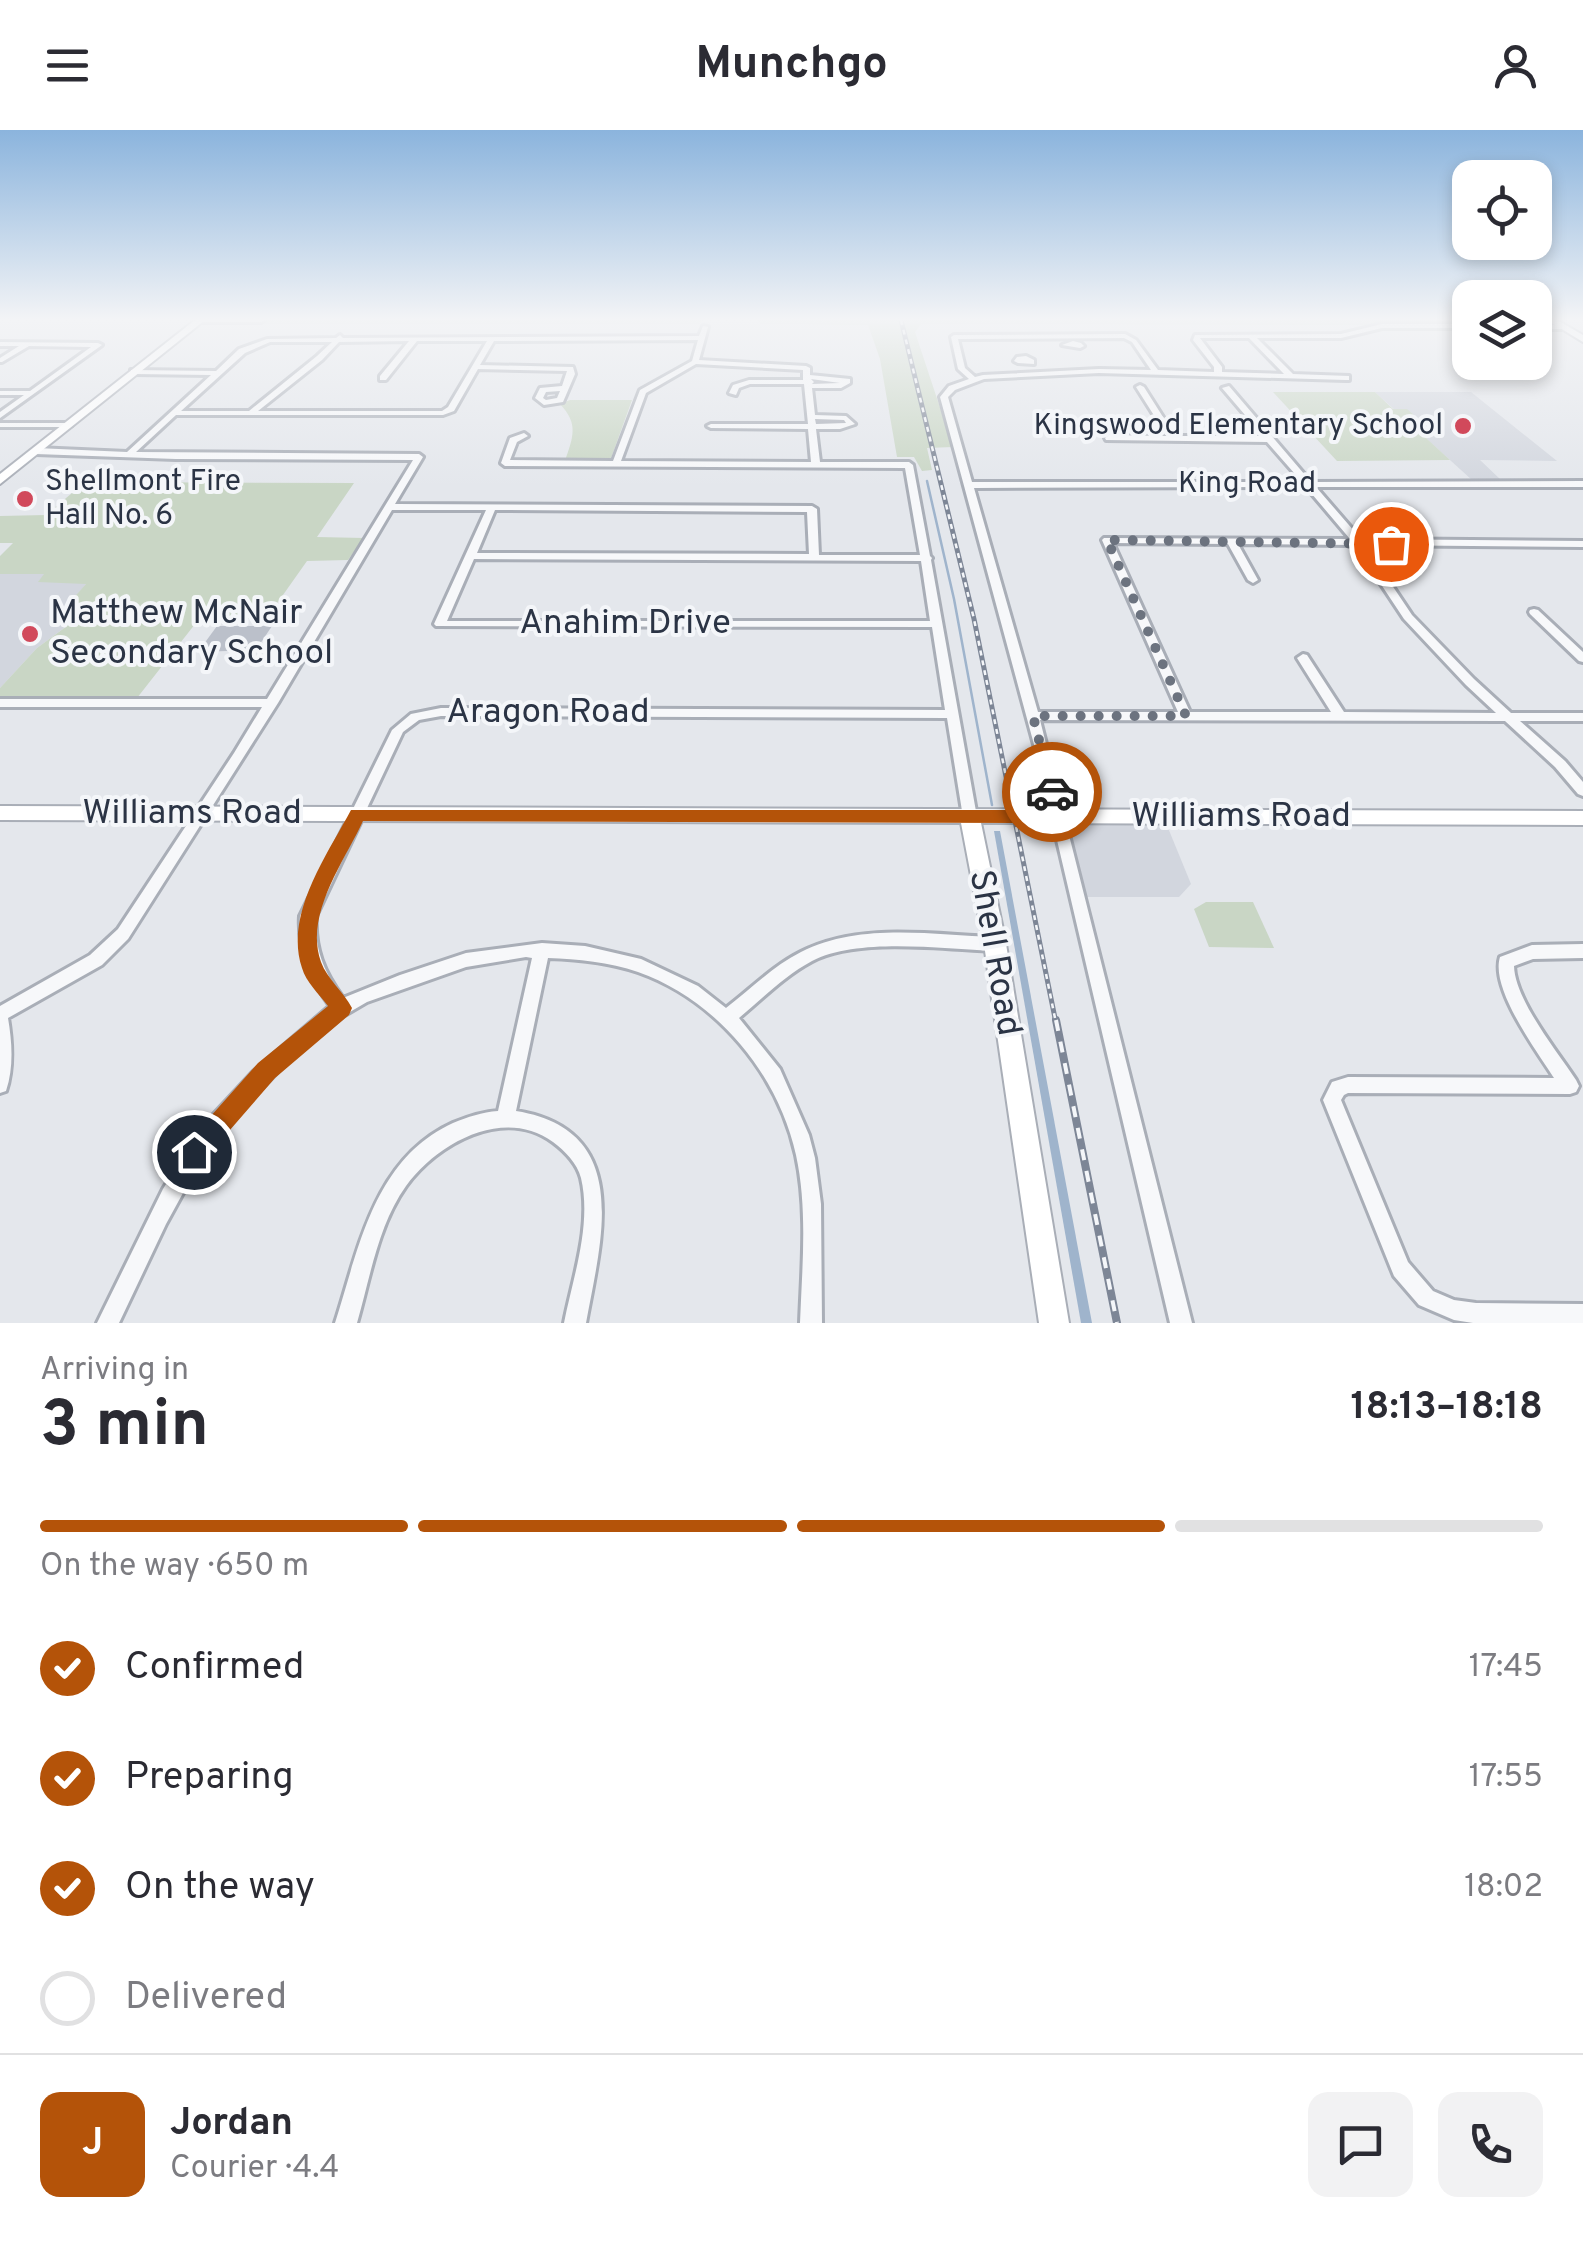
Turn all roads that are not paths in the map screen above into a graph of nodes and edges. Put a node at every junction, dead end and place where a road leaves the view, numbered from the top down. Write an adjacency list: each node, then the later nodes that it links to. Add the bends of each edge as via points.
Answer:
1 (56, 376): 24 (street)
2 (129, 376): 31 (street)
3 (215, 376): 26 (street)
4 (299, 376): 27 (street)
5 (385, 376): 15 (street)
6 (471, 376): 27 (street, via 451,409 440,414)
7 (570, 376): 21 (street)
8 (670, 376): 39 (street, via 640,396)
9 (809, 376): 19 (street)
10 (970, 376): 18 (street)
11 (1064, 376): 14 (street)
12 (1249, 376): 16 (street)
13 (1290, 376): 16 (street)
14 (1038, 377): 18 (street)
15 (383, 378)
16 (1292, 378): 17 (street)
17 (1346, 378)
18 (974, 379): 44 (street, via 944,396)
19 (810, 382): 25 (street, via 748,382); 29 (street)
20 (1140, 387): 36 (street)
21 (565, 388)
22 (1226, 388): 35 (street)
23 (0, 393): 24 (street)
24 (32, 393): 28 (street)
25 (733, 393)
26 (175, 413): 27 (street); 38 (street)
27 (252, 414)
28 (0, 416)
29 (814, 422): 32 (street); 40 (street)
30 (0, 425): 31 (street)
31 (68, 425): 37 (street)
32 (711, 426)
33 (524, 436): 39 (street, via 513,440 505,463)
34 (1110, 438): 36 (street)
35 (1268, 439): 36 (street); 42 (street)
36 (1174, 440)
37 (36, 451): 38 (street); 41 (street)
38 (130, 453): 46 (street, via 419,456)
39 (616, 464): 40 (street)
40 (816, 465): 52 (street, Shell Road, via 908,465)
41 (0, 480)
42 (1308, 484): 43 (street, King Road); 44 (street, King Road); 48 (street)
43 (1583, 484)
44 (970, 485): 61 (street)
45 (492, 507): 46 (street); 50 (street, Anahim Drive); 51 (street, via 812,509)
46 (389, 508): 59 (street)
47 (1232, 542): 48 (street); 53 (street); 62 (street, via 1107,540)
48 (1359, 543): 49 (street); 64 (street, via 1408,617)
49 (1583, 544)
50 (471, 556): 51 (street); 55 (street, Anahim Drive, via 440,624)
51 (814, 557): 52 (street)
52 (927, 558): 55 (street, Shell Road)
53 (1253, 580)
54 (1534, 612): 57 (street)
55 (936, 624): 60 (street, Shell Road)
56 (1303, 658): 63 (street)
57 (1583, 658)
58 (0, 703): 59 (street)
59 (272, 704): 68 (street)
60 (952, 714): 69 (street, Aragon Road, via 428,714 398,730); 71 (street, Shell Road)
61 (1033, 716): 62 (street); 70 (street)
62 (1186, 716): 63 (street)
63 (1339, 716): 64 (street)
64 (1509, 716): 65 (street); 66 (street)
65 (1583, 717)
66 (1583, 791)
67 (0, 813): 68 (street, Williams Road)
68 (202, 814): 69 (street, Williams Road); 77 (street, via 112,946)
69 (358, 814): 71 (street, Williams Road); 76 (street, Aragon Road, via 308,916 305,940 312,969)
70 (1058, 816): 71 (street, Williams Road); 72 (street, Williams Road); 87 (street)
71 (970, 817): 73 (street, Shell Road)
72 (1583, 818)
73 (995, 944): 78 (street, via 840,945 813,953); 86 (street, Shell Road)
74 (542, 950): 76 (street, via 466,958); 78 (street, via 589,951 649,968); 80 (street)
75 (1583, 952): 81 (street, via 1522,953 1504,970 1570,1086 1348,1085 1332,1100 1400,1269 1426,1298 1476,1313)
76 (341, 1008): 82 (street, via 266,1071 194,1152)
77 (0, 1016): 79 (street)
78 (728, 1017): 85 (street, via 773,1074 801,1137 811,1211)
79 (0, 1086)
80 (506, 1116): 83 (street, via 462,1129 407,1169 384,1206); 84 (street, via 563,1138 588,1171 593,1209)
81 (1583, 1314)
82 (108, 1323)
83 (346, 1323)
84 (575, 1323)
85 (811, 1323)
86 (1054, 1323)
87 (1182, 1323)

